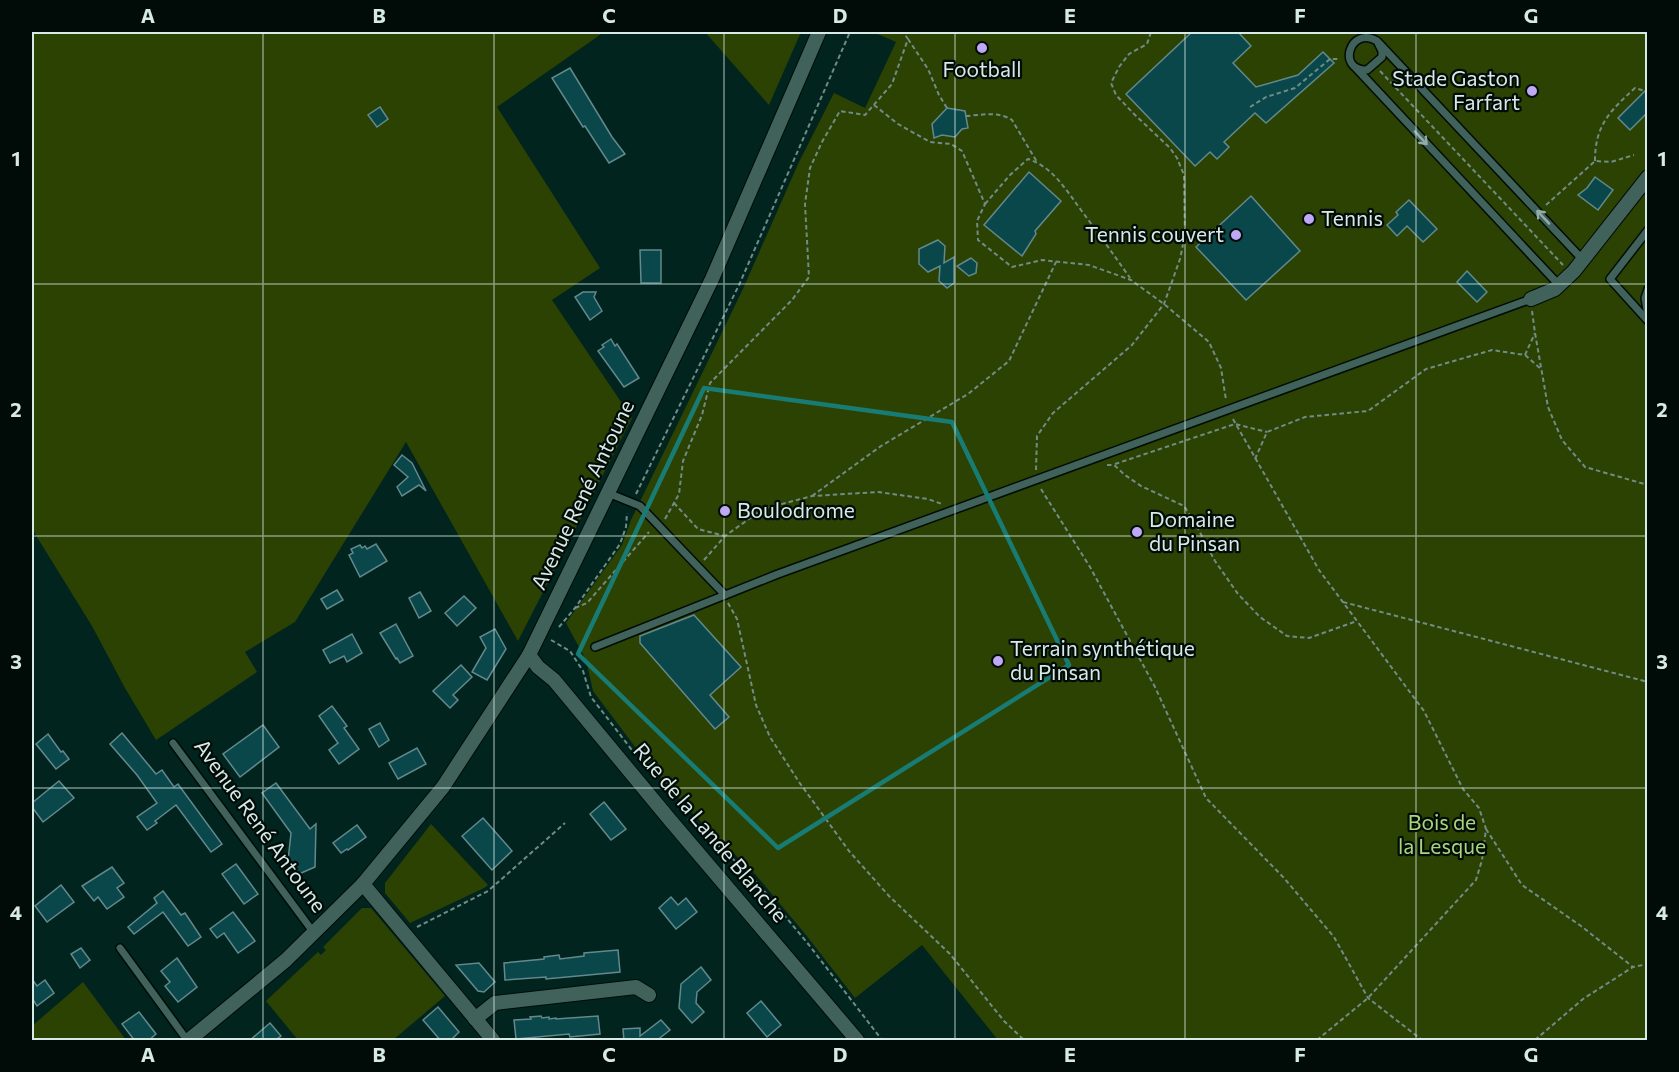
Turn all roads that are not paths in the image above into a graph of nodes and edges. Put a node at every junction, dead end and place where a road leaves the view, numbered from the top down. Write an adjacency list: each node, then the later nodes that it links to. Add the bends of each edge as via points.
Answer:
1 (819, 32): 12 (street, Avenue René Antoune, via 712,279)
2 (1377, 42): 3 (lane, via 1361,38 1349,49); 3 (lane, via 1382,57 1367,70); 6 (lane, one-way to 2)
3 (1351, 62): 7 (lane, one-way to 7)
4 (1647, 177): 6 (street)
5 (1647, 230): 11 (lane, via 1610,279)
6 (1583, 260): 7 (street)
7 (1559, 285): 9 (street)
8 (1647, 289): 10 (lane)
9 (1531, 299): 13 (lane)
10 (1647, 316)
11 (1647, 321)
12 (608, 493): 13 (lane, via 640,506); 15 (street, Avenue René Antoune)
13 (724, 595): 14 (lane)
14 (595, 647)
15 (529, 655): 17 (street, Avenue René Antoune, via 443,786); 24 (street, Rue de la Lande Blanche)
16 (173, 743): 18 (lane, Avenue René Antoune)
17 (363, 884): 18 (street, Avenue René Antoune); 21 (street)
18 (314, 933): 22 (street, Avenue René Antoune)
19 (120, 948): 22 (lane)
20 (649, 995): 21 (street, via 636,987 495,1003)
21 (474, 1019): 23 (street)
22 (188, 1041)
23 (493, 1041)
24 (857, 1041)

